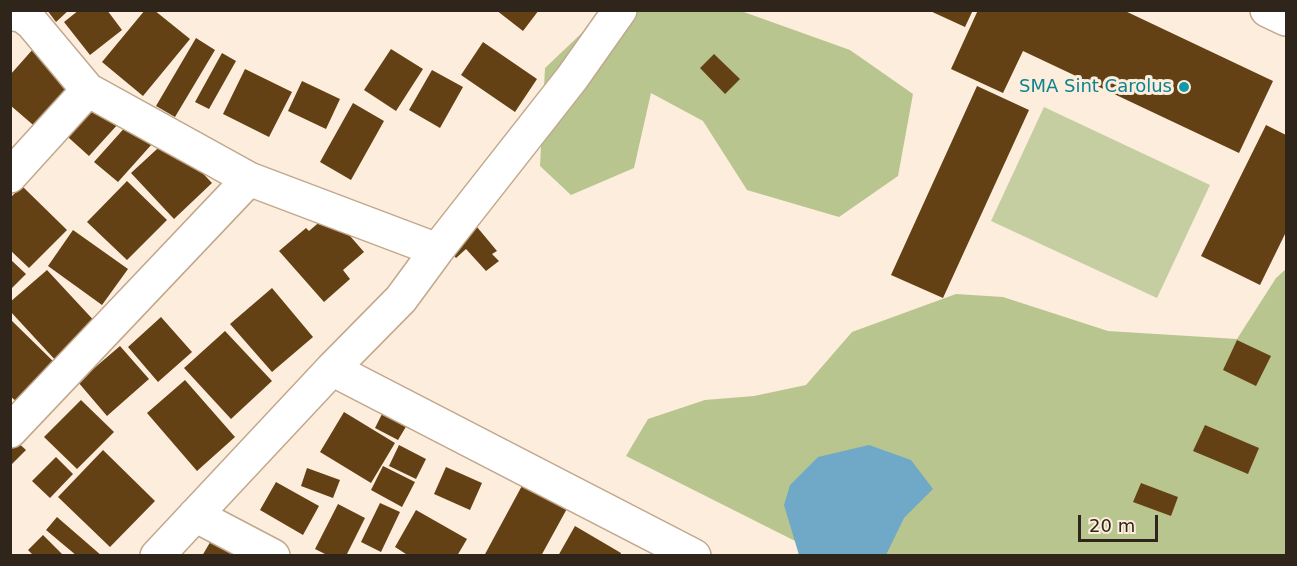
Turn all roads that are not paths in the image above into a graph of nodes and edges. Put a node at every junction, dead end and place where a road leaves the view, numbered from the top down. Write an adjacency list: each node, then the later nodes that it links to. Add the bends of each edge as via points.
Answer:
1 (620, 10): 8 (street, via 572,78)
2 (1267, 10): 4 (street)
3 (10, 13): 5 (street, via 32,23)
4 (1287, 19)
5 (88, 90): 6 (street); 7 (street)
6 (10, 176)
7 (249, 179): 8 (street); 10 (street)
8 (437, 250): 9 (street, via 402,299)
9 (332, 369): 11 (street); 14 (street)
10 (10, 431)
11 (195, 515): 12 (street); 13 (street)
12 (157, 555)
13 (273, 555)
14 (694, 555)

